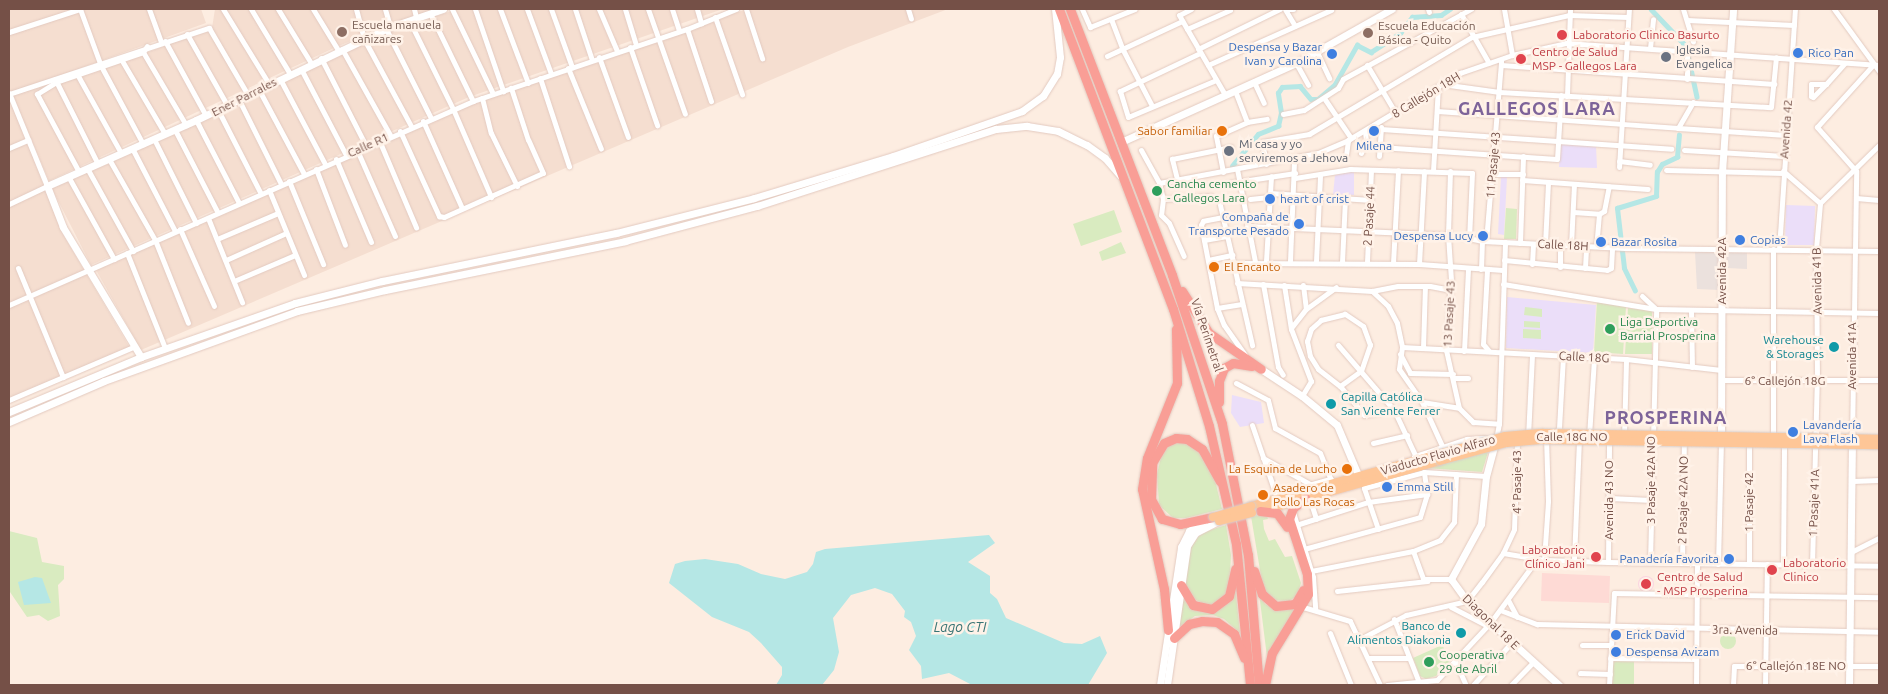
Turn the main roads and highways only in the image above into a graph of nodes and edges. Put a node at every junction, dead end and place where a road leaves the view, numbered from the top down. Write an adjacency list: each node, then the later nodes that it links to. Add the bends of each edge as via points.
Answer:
1 (1057, 9): 4 (highway, Vía Perimetral)
2 (1070, 9): 3 (highway, Vía Perimetral)
3 (1172, 275): 5 (highway, Vía Perimetral); 5 (highway, via 1209,333 1260,369 1234,363 1222,372 1218,385)
4 (1173, 309): 9 (highway, Vía Perimetral, via 1209,426); 16 (highway, via 1178,377 1147,458 1142,489 1164,590)
5 (1222, 424): 14 (highway, Vía Perimetral)
6 (1879, 442): 7 (main road, Viaducto Flavio Alfaro, bridge, via 1543,433 1490,439)
7 (1441, 454): 10 (main road, Viaducto Flavio Alfaro); 11 (main road, Viaducto Flavio Alfaro, via 1276,499)
8 (1364, 488): 10 (main road)
9 (1224, 489): 12 (highway, via 1205,452 1194,441 1173,439 1157,452 1150,486 1158,514 1176,524); 13 (highway, Vía Perimetral)
10 (1309, 497): 11 (main road, Viaducto Flavio Alfaro); 20 (highway, via 1292,508 1290,524 1308,582 1303,607 1272,653)
11 (1254, 510): 12 (main road, Viaducto Flavio Alfaro, bridge); 14 (highway, via 1278,513 1287,526 1303,581 1299,601 1283,608 1268,601 1260,592)
12 (1216, 519)
13 (1236, 544): 15 (highway, via 1233,582 1229,596 1221,605 1206,610 1195,607); 18 (highway, Vía Perimetral)
14 (1248, 555): 19 (highway, Vía Perimetral)
15 (1181, 585)
16 (1168, 630)
17 (1169, 647): 18 (highway, via 1195,622 1210,620 1224,624 1240,645)
18 (1250, 685)
19 (1259, 685)
20 (1265, 685)

